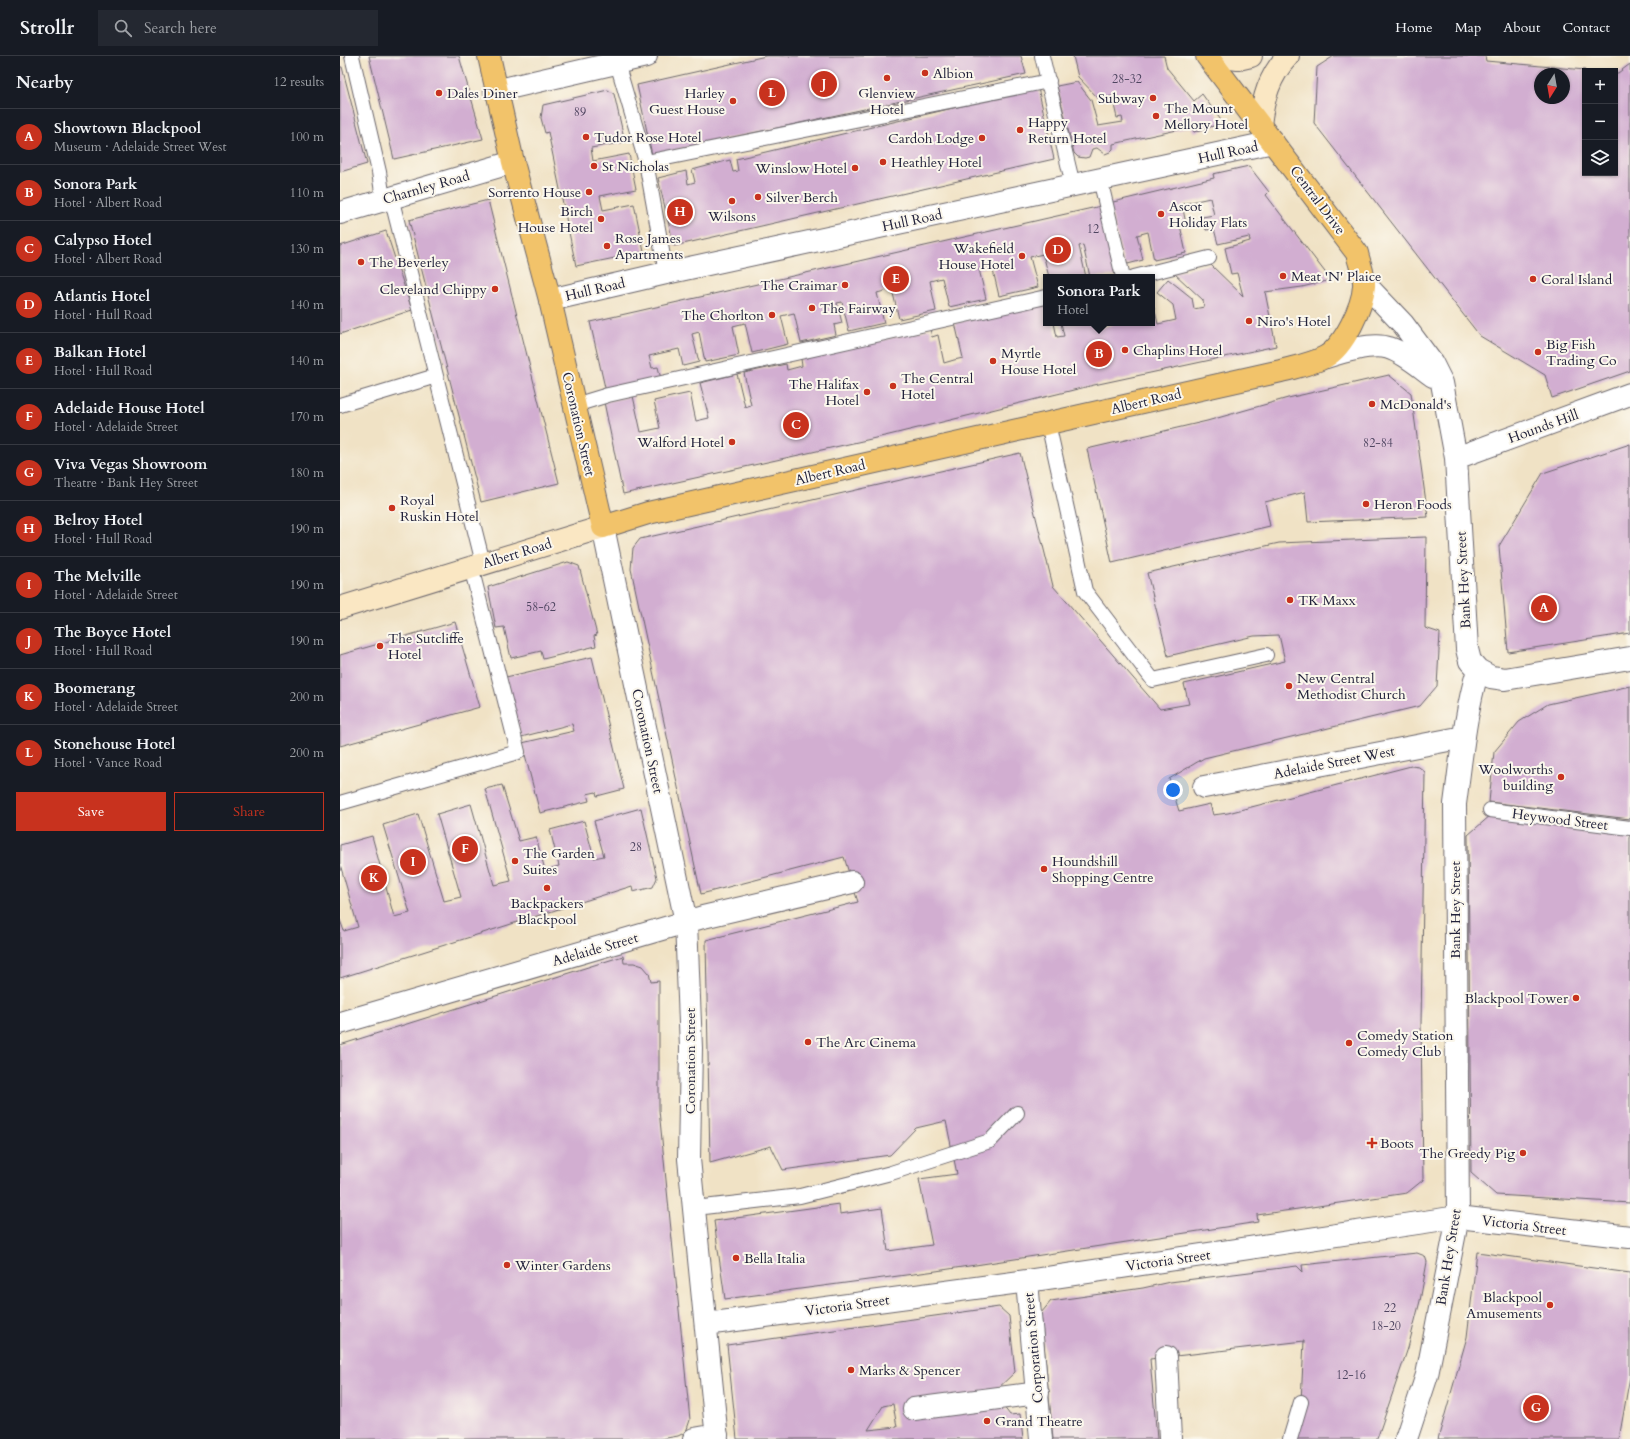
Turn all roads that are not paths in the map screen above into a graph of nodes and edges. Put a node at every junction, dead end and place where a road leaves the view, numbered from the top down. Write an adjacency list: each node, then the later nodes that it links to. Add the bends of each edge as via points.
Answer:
1 (352, 56): 18 (lane)
2 (489, 56): 11 (main road, Coronation Street)
3 (646, 56): 9 (street)
4 (1042, 56): 10 (lane)
5 (1207, 56): 12 (main road, Central Drive)
6 (1215, 56): 7 (street, via 1238,59)
7 (1252, 56)
8 (1288, 56): 12 (street, via 1267,88)
9 (617, 62): 11 (street); 15 (lane)
10 (1049, 81): 15 (lane); 17 (lane)
11 (495, 91): 14 (main road, Coronation Street)
12 (1260, 125): 13 (main road, Central Drive)
13 (1273, 142): 16 (street, Hull Road); 24 (main road, Central Drive, via 1357,253)
14 (513, 162): 18 (street, Charnley Road); 26 (main road, Coronation Street)
15 (646, 162): 21 (lane)
16 (1100, 179): 17 (street, Hull Road); 22 (lane)
17 (1073, 185): 21 (street, Hull Road)
18 (387, 198): 19 (street, Charnley Road); 28 (lane)
19 (340, 213)
20 (1209, 258): 23 (lane)
21 (666, 273): 26 (street, Hull Road)
22 (1122, 274)
23 (1146, 274)
24 (1365, 284): 27 (main road, Central Drive, via 1357,314 1338,345); 29 (street, Bank Hey Street, via 1403,324 1432,363)
25 (1043, 298): 32 (lane, via 608,395)
26 (550, 300): 32 (main road, Coronation Street)
27 (1326, 357): 29 (street, via 1350,350 1388,347 1404,354); 33 (main road, Albert Road, via 1281,371)
28 (436, 376): 31 (lane); 36 (lane)
29 (1442, 383): 34 (street, Bank Hey Street)
30 (1630, 394): 34 (street, Hounds Hill)
31 (340, 405)
32 (575, 405): 35 (main road, Coronation Street)
33 (1048, 423): 35 (main road, Albert Road, via 648,513); 38 (lane, via 1085,591 1153,680)
34 (1456, 458): 40 (street, Bank Hey Street, via 1467,649 1470,661)
35 (603, 527): 36 (street, Albert Road); 47 (street, Coronation Street)
36 (477, 566): 37 (street, Albert Road); 43 (lane, via 518,752)
37 (340, 608)
38 (1266, 655)
39 (1630, 658): 40 (street, via 1509,679 1491,677)
40 (1478, 670): 41 (street, Bank Hey Street)
41 (1464, 737): 42 (street, Adelaide Street West); 51 (street, Bank Hey Street, via 1455,804)
42 (1204, 787)
43 (340, 803)
44 (1490, 810): 45 (lane, Heywood Street)
45 (1630, 828)
46 (852, 882): 47 (street, Adelaide Street)
47 (686, 922): 48 (street, Adelaide Street); 50 (street, Coronation Street, via 692,1048 689,1159)
48 (340, 1023)
49 (1017, 1112): 50 (lane, via 990,1141 891,1173 800,1196)
50 (695, 1208): 54 (street, Coronation Street)
51 (1458, 1217): 52 (street, Victoria Street); 53 (street, Victoria Street); 64 (street, Bank Hey Street, via 1427,1375)
52 (1630, 1237)
53 (1027, 1281): 54 (street, Victoria Street); 56 (street, Corporation Street)
54 (706, 1324): 59 (street, Coronation Street)
55 (1166, 1357): 62 (street)
56 (1038, 1393): 58 (street); 61 (street, Corporation Street)
57 (1302, 1402): 63 (lane)
58 (914, 1409)
59 (717, 1437): 60 (street)
60 (694, 1439)
61 (1041, 1439)
62 (1170, 1439)
63 (1290, 1439)
64 (1406, 1439)

